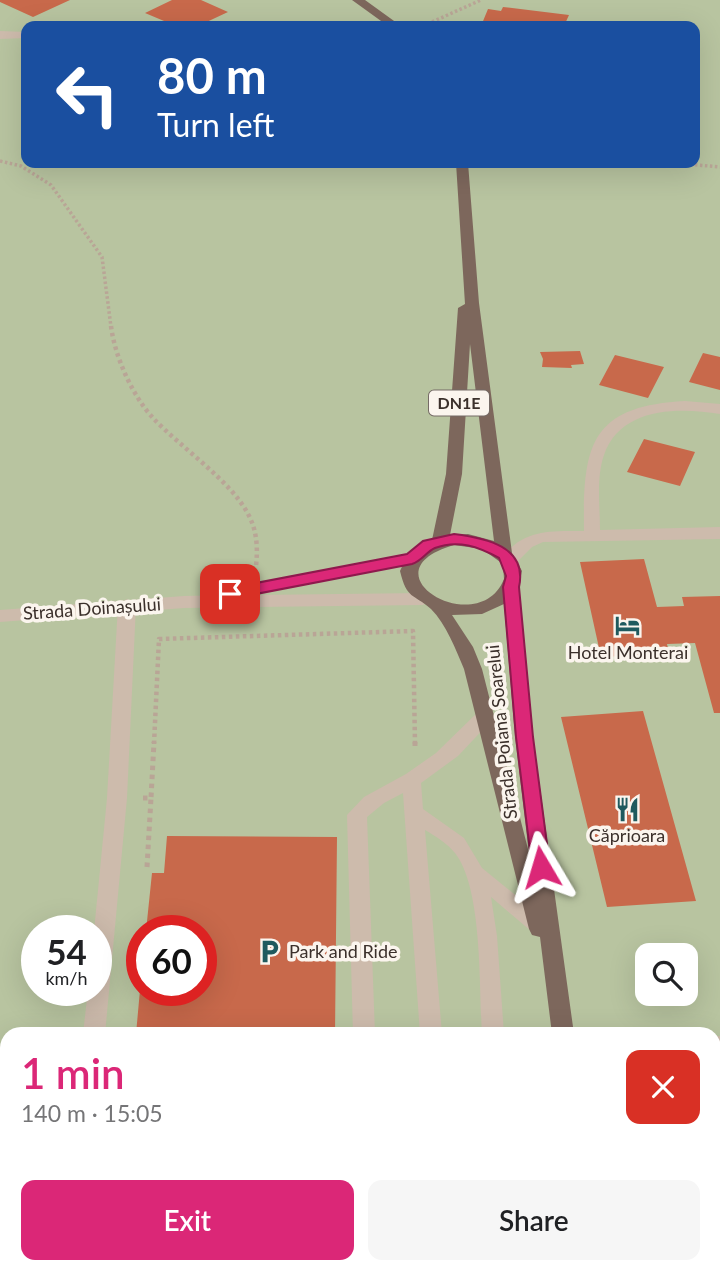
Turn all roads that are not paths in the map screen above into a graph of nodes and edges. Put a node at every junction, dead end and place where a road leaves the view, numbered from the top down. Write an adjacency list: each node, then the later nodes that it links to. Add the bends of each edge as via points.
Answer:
1 (358, 0): 2 (main road)
2 (388, 21)
3 (0, 35): 4 (street)
4 (21, 35)
5 (462, 168): 6 (main road, DN1E)
6 (468, 264): 10 (main road, DN1E, via 454,474); 11 (main road, DN1E)
7 (720, 409): 9 (street, via 656,407 617,422 596,454)
8 (720, 533): 9 (street)
9 (592, 536): 11 (street, via 541,537)
10 (440, 541): 11 (main road, via 469,539); 12 (main road)
11 (507, 557): 13 (main road, DN1E)
12 (412, 558): 14 (street, Strada Doinașului); 15 (main road, DN1E, via 408,580)
13 (511, 587): 15 (main road, via 490,606 456,611); 23 (main road, Strada Poiana Soarelui / DN1E, via 524,737)
14 (184, 602): 15 (street, Strada Doinașului); 16 (street, Strada Doinașului)
15 (430, 603): 18 (main road, Strada Poiana Soarelui / DN1E, via 464,647)
16 (127, 605): 17 (street, Strada Doinașului); 24 (street, via 117,799)
17 (0, 616)
18 (484, 717): 19 (street, via 456,749); 22 (main road, Strada Poiana Soarelui / DN1E)
19 (411, 780): 20 (street); 25 (street, via 373,798 357,815)
20 (414, 813): 21 (street, via 463,849); 26 (street)
21 (474, 872): 22 (street); 27 (street, via 482,897)
22 (538, 925): 23 (main road, Strada Poiana Soarelui / DN1E)
23 (557, 997): 28 (main road, Strada Poiana Soarelui / DN1E)
24 (95, 1027)
25 (364, 1027)
26 (431, 1027)
27 (492, 1027)
28 (562, 1027)

